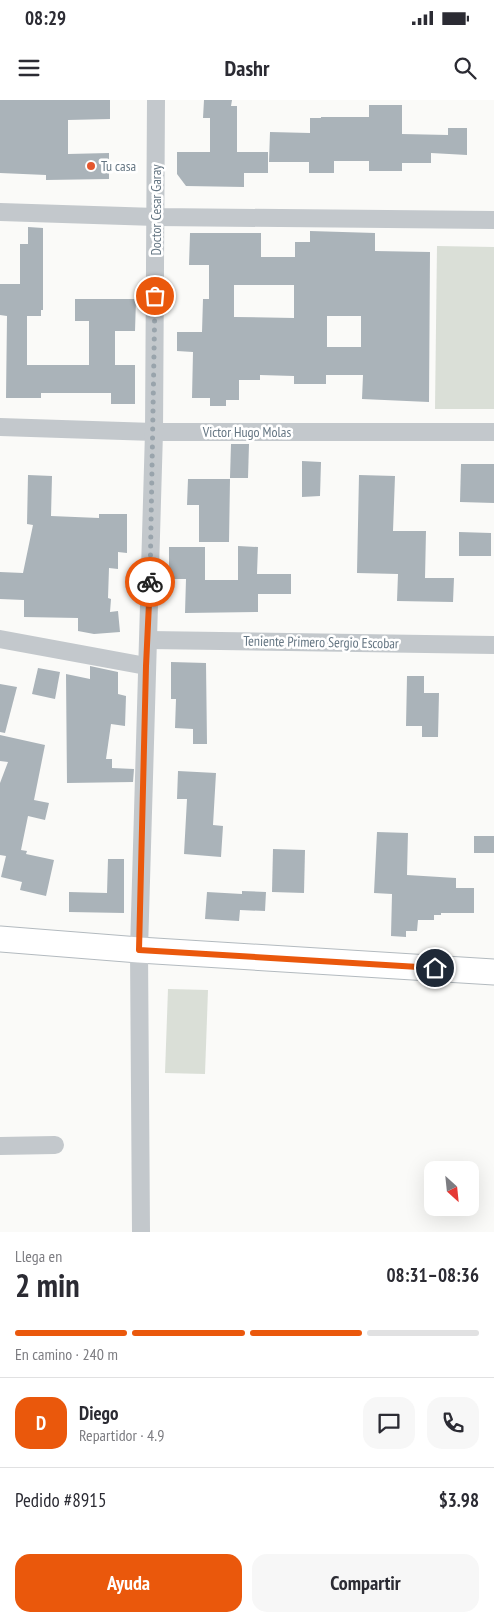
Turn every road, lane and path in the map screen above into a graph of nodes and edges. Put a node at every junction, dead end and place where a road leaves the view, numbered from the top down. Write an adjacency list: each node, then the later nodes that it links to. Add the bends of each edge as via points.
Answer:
1 (156, 100): 3 (street, Doctor Cesar Garay)
2 (0, 212): 3 (street)
3 (156, 218): 4 (street); 6 (street, Doctor Cesar Garay)
4 (494, 220)
5 (0, 427): 6 (street, Victor Hugo Molas)
6 (154, 432): 7 (street, Victor Hugo Molas); 9 (street, Doctor Cesar Garay)
7 (494, 432)
8 (0, 639): 11 (street)
9 (149, 640): 10 (street, Teniente Primero Sergio Escobar); 11 (street, Doctor Cesar Garay)
10 (494, 644)
11 (146, 666): 13 (street, Doctor Cesar Garay)
12 (0, 939): 13 (street)
13 (139, 950): 14 (street); 17 (street, Doctor Cesar Garay)
14 (494, 972)
15 (55, 1145): 16 (street)
16 (0, 1146)
17 (141, 1232)

